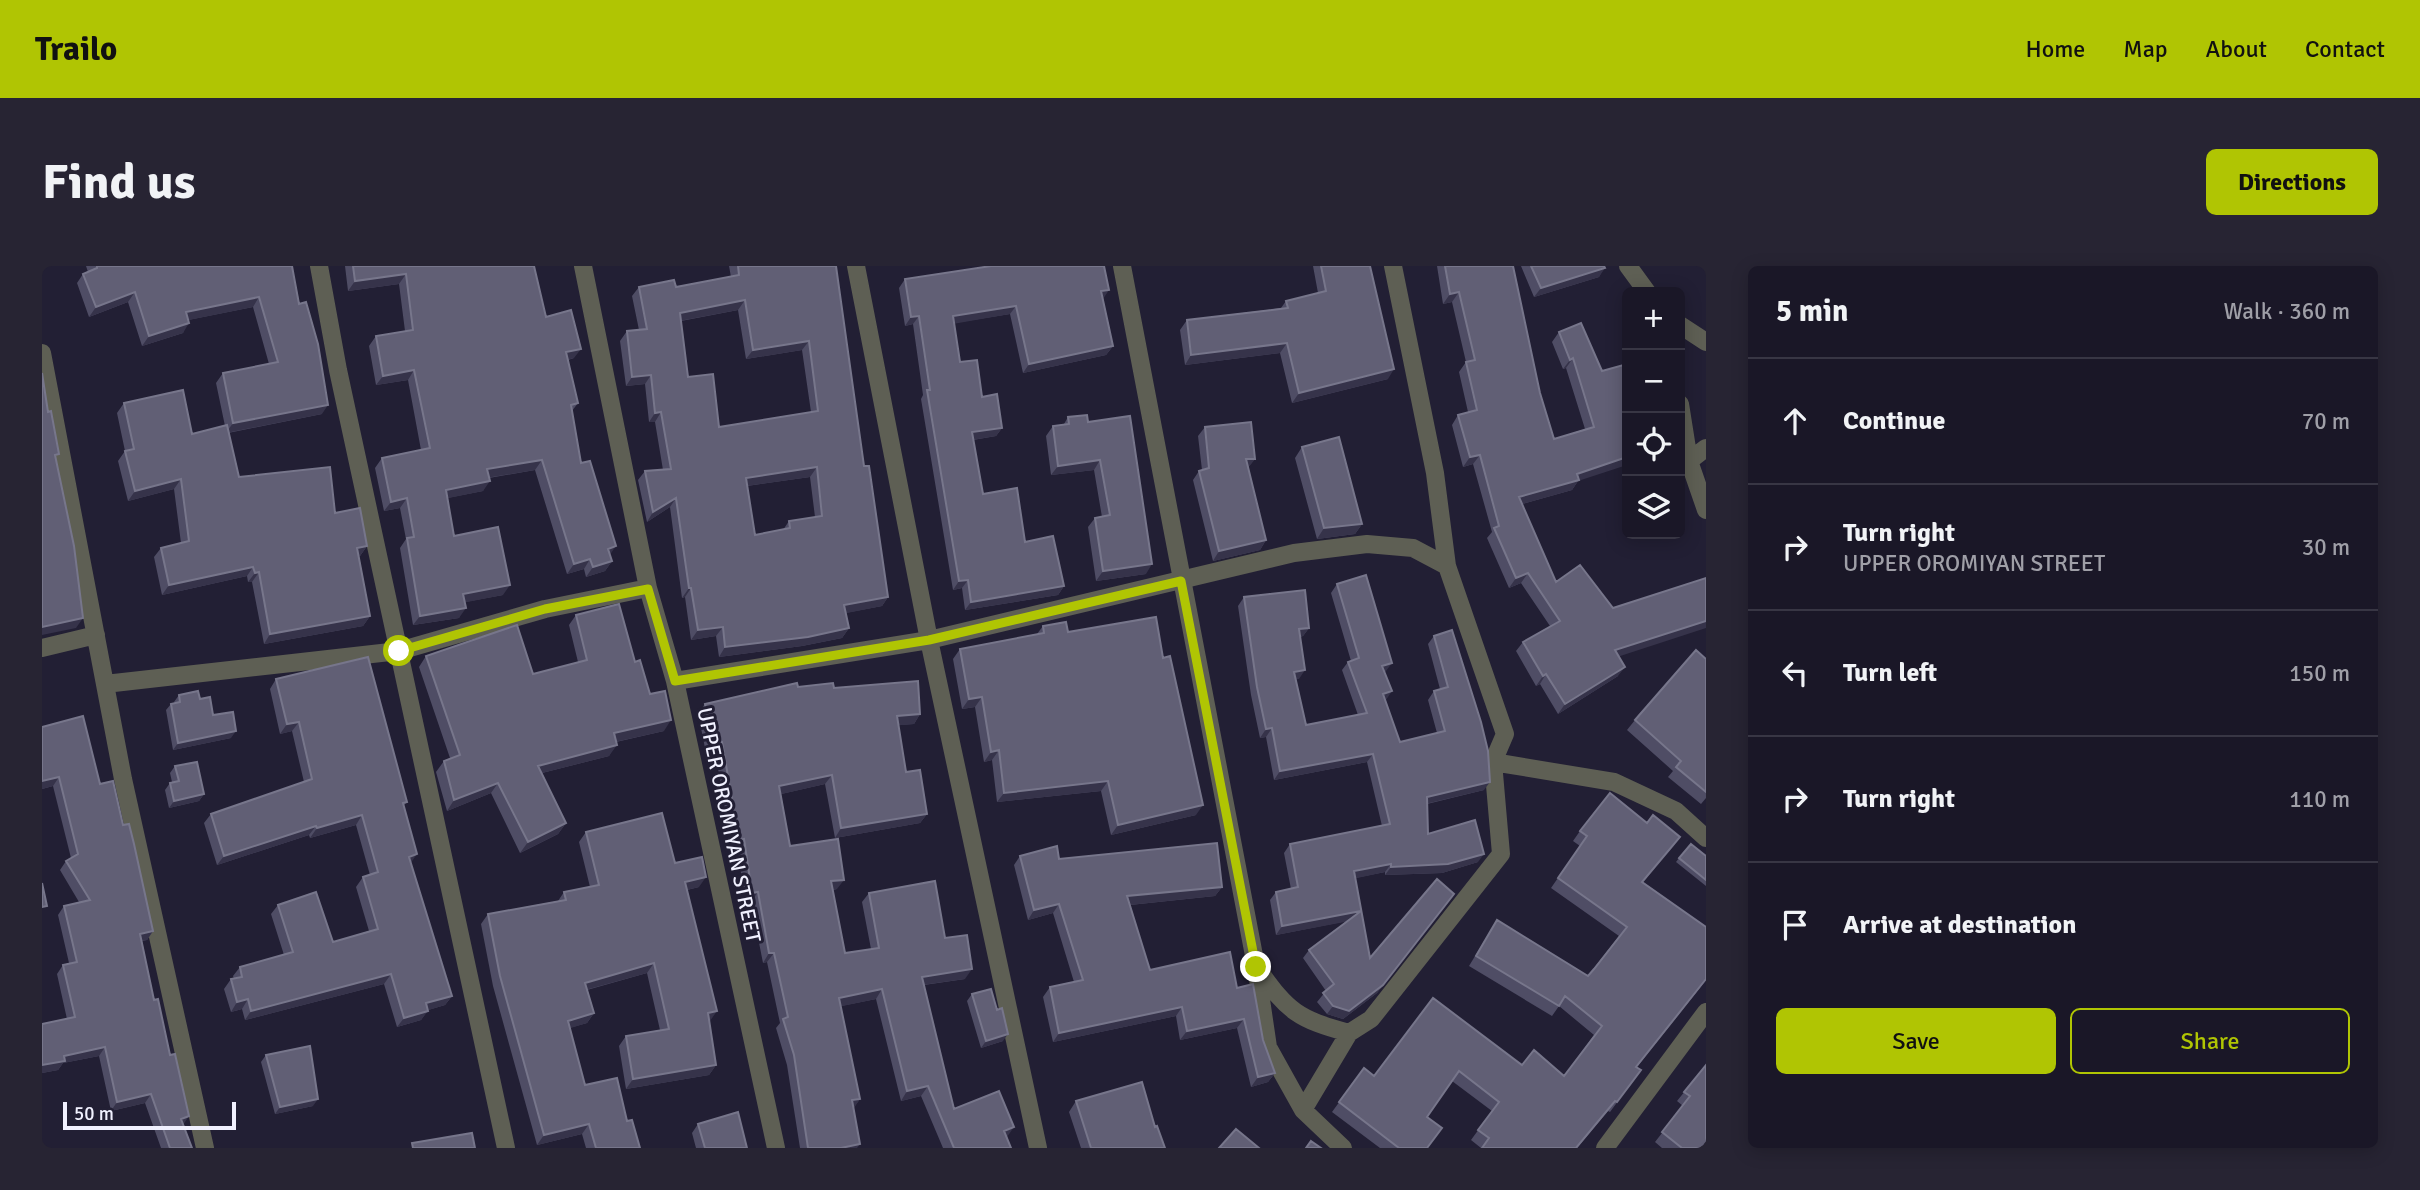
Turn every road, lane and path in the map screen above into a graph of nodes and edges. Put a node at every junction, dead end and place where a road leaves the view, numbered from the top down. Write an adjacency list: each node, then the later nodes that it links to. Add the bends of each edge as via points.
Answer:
1 (319, 266): 21 (street)
2 (583, 266): 17 (street, UPPER OROMIYAN STREET)
3 (856, 266): 19 (street)
4 (1122, 266): 16 (street)
5 (1393, 266): 15 (street, via 1435,474)
6 (1628, 266): 7 (street)
7 (1643, 287)
8 (1685, 328): 9 (street)
9 (1706, 342)
10 (42, 353): 18 (street)
11 (1681, 413): 13 (street)
12 (1706, 448): 13 (street)
13 (1689, 461): 14 (street)
14 (1706, 510)
15 (1447, 566): 16 (street, via 1413,548 1367,544 1294,553); 24 (street, via 1505,734)
16 (1181, 581): 19 (street); 26 (street)
17 (648, 589): 21 (street, via 545,609); 22 (street, UPPER OROMIYAN STREET)
18 (96, 635): 20 (street); 23 (street)
19 (929, 640): 22 (street); 33 (street)
20 (42, 648)
21 (399, 651): 23 (street); 31 (street)
22 (675, 681): 32 (street, UPPER OROMIYAN STREET)
23 (105, 684): 30 (street)
24 (1493, 762): 25 (street, via 1614,782 1676,811); 28 (street, via 1501,853 1371,1019)
25 (1706, 838)
26 (1256, 967): 28 (street, via 1283,1004 1312,1023); 29 (street, via 1268,1047)
27 (1706, 1012): 35 (street)
28 (1349, 1032): 29 (street)
29 (1303, 1110): 34 (street)
30 (205, 1148)
31 (506, 1148)
32 (776, 1148)
33 (1038, 1148)
34 (1343, 1148)
35 (1605, 1148)

